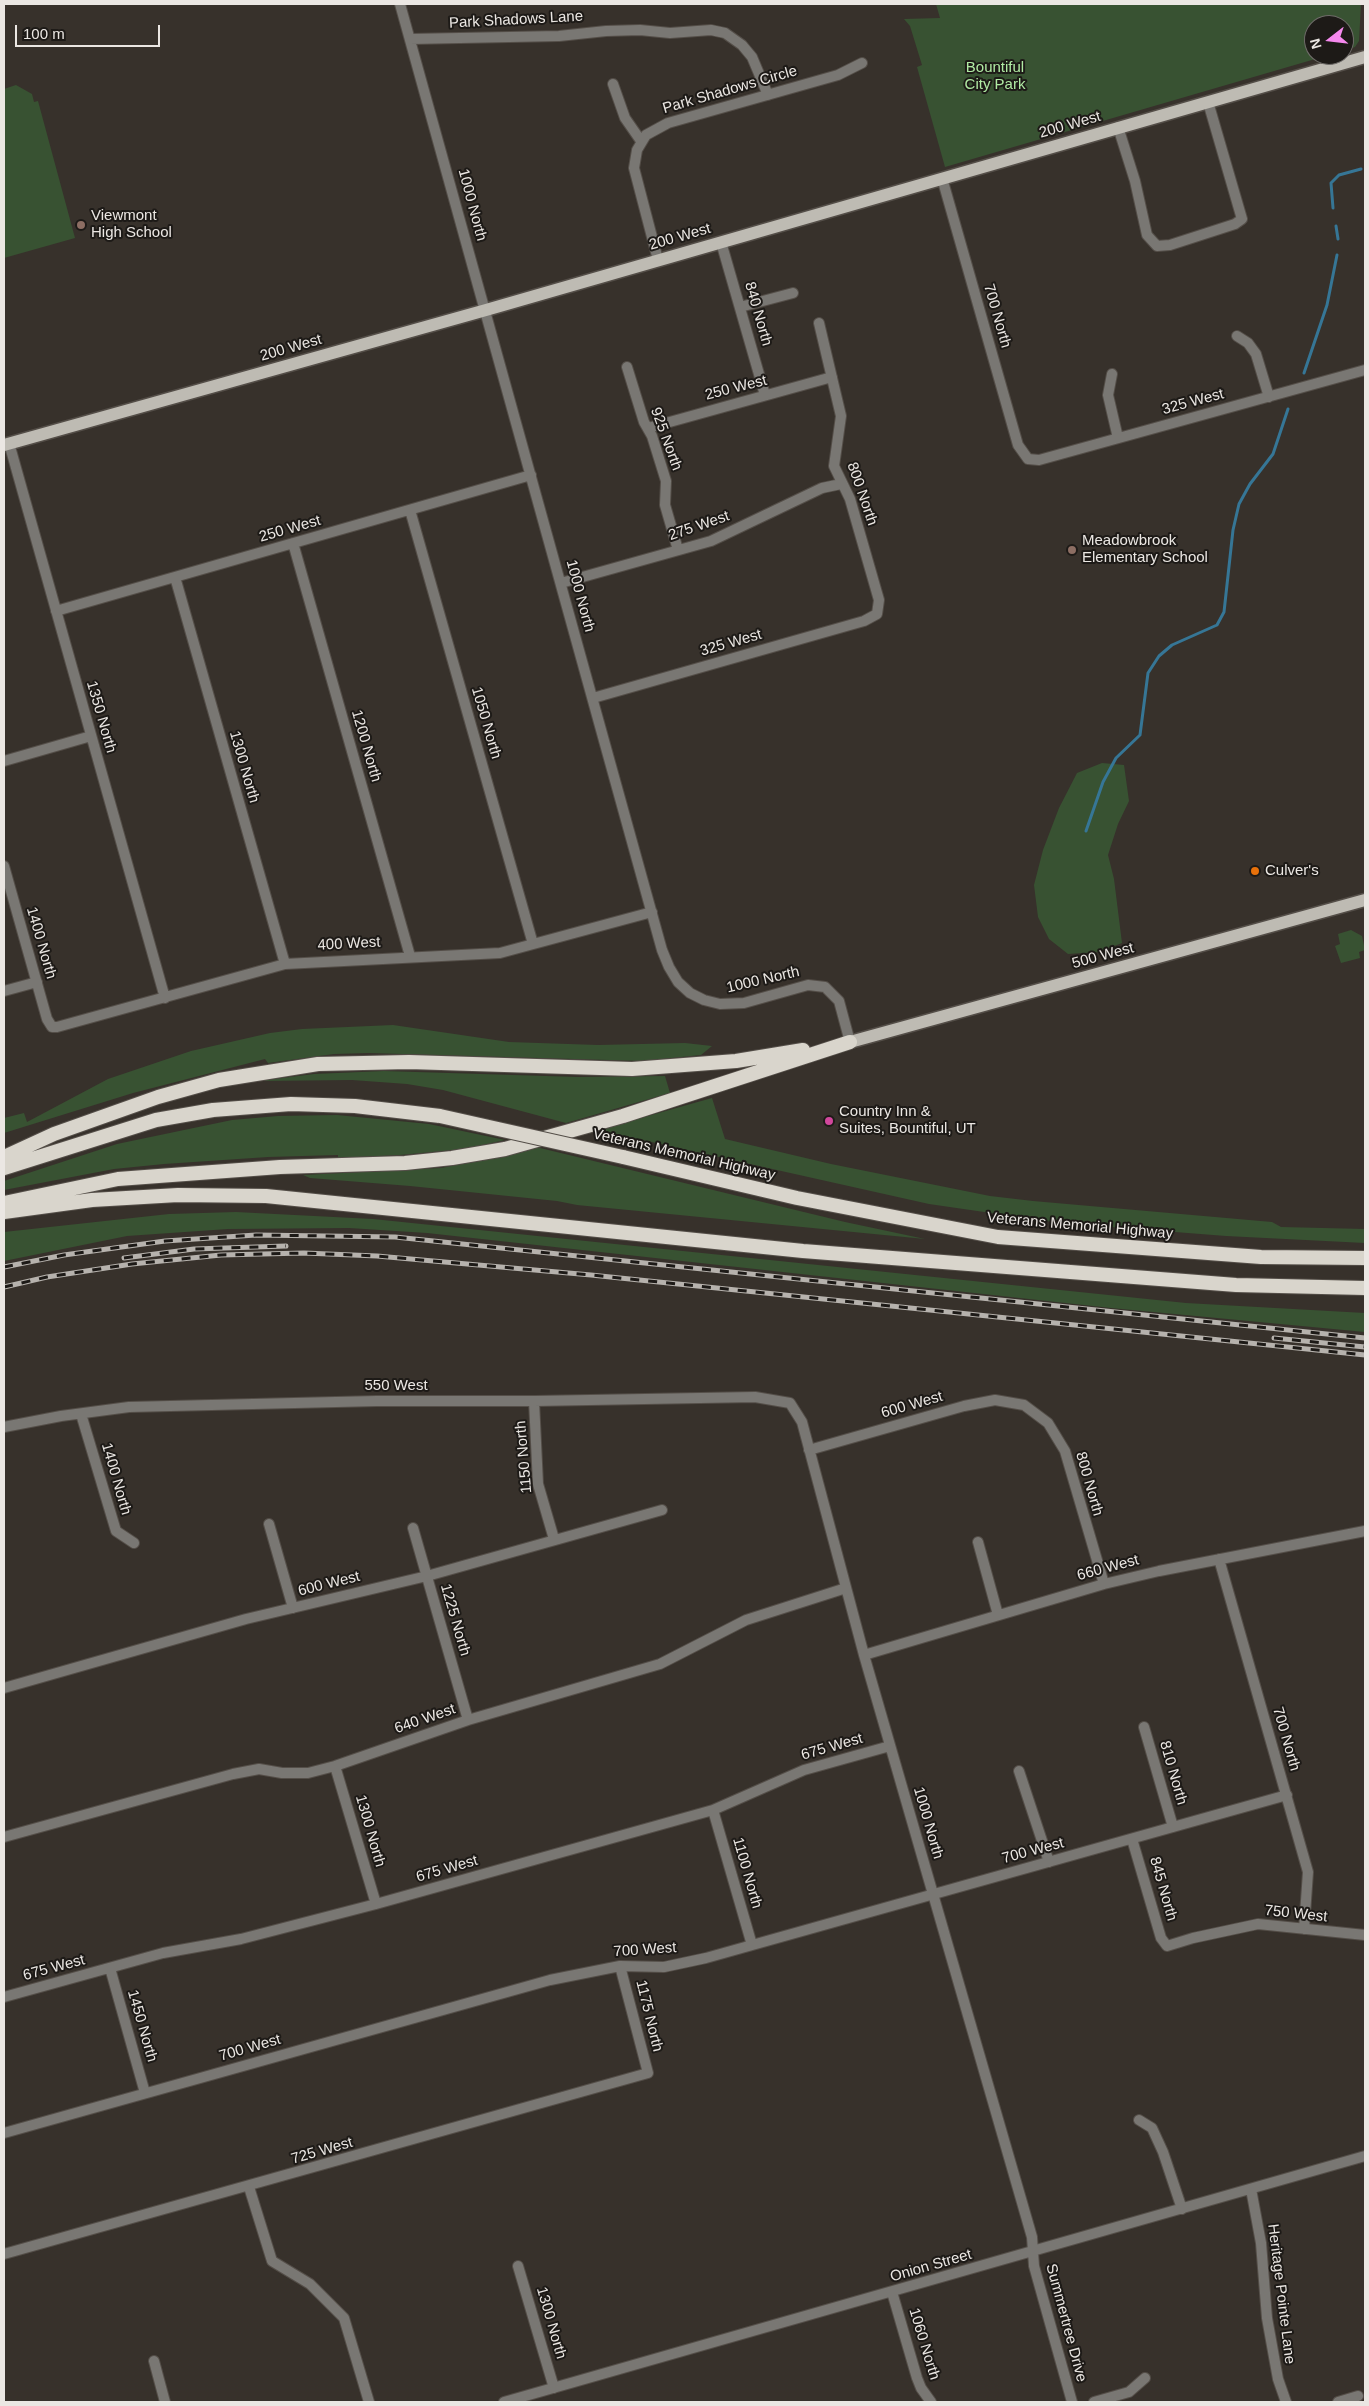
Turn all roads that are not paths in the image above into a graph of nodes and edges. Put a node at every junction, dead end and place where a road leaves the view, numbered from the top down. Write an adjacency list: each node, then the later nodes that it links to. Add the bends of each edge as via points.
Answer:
1 (400, 4): 2 (street, 1000 North)
2 (410, 39): 6 (street, Park Shadows Lane, via 711,30 725,33 742,45 752,57); 15 (street, 1000 North)
3 (1365, 57): 7 (main road, 200 West)
4 (862, 63): 6 (street, Park Shadows Circle, via 848,71)
5 (613, 84): 9 (street, via 624,118)
6 (768, 95): 9 (street, Park Shadows Circle, via 668,123 652,130)
7 (1208, 102): 8 (main road, 200 West); 8 (street, via 1242,219 1170,246 1157,246 1147,234)
8 (1118, 127): 10 (main road, 200 West)
9 (641, 141): 12 (street, via 634,168)
10 (942, 178): 11 (main road, 200 West); 27 (street, 700 North, via 1018,445)
11 (721, 242): 12 (main road, 200 West); 14 (street, 840 North)
12 (658, 260): 15 (main road, 200 West)
13 (793, 292): 14 (street)
14 (740, 308): 22 (street, 840 North)
15 (486, 310): 26 (main road, 200 West); 28 (street, 1000 North)
16 (819, 323): 21 (street, 800 North)
17 (1237, 336): 23 (street, via 1256,354)
18 (628, 367): 24 (street, 925 North)
19 (1365, 370): 23 (street, 325 West)
20 (1112, 374): 25 (street, via 1108,394)
21 (832, 377): 22 (street, 250 West); 29 (street, 800 North, via 841,423 834,466)
22 (766, 395): 24 (street, 250 West)
23 (1269, 397): 25 (street, 325 West)
24 (648, 428): 32 (street, 925 North, via 666,482 666,510)
25 (1118, 438): 27 (street, 325 West, via 1039,460)
26 (6, 444): 35 (street, 1350 North)
27 (1028, 458)
28 (531, 475): 30 (street, 250 West); 34 (street, 1000 North)
29 (841, 484): 32 (street, 275 West, via 822,488 720,538); 36 (street, 800 North, via 850,499 878,600)
30 (410, 510): 31 (street, 250 West); 43 (street, 1050 North)
31 (293, 543): 33 (street, 250 West); 44 (street, 1200 North)
32 (678, 550): 34 (street, 275 West)
33 (175, 577): 35 (street, 250 West); 45 (street, 1300 North)
34 (561, 583): 37 (street, 1000 North)
35 (56, 611): 38 (street, 1350 North)
36 (877, 614): 37 (street, 325 West, via 864,622)
37 (593, 698): 42 (street, 1000 North)
38 (91, 736): 39 (street); 48 (street, 1350 North)
39 (4, 761)
40 (4, 866): 46 (street, 1400 North)
41 (1365, 900): 50 (main road, 500 West)
42 (652, 912): 43 (street, 400 West); 50 (street, 1000 North, via 669,967 690,993 704,1000 729,1005 808,985 825,987 839,1001)
43 (533, 944): 44 (street, 400 West, via 500,952)
44 (410, 956): 45 (street, 400 West)
45 (285, 964): 48 (street, 400 West)
46 (37, 982): 47 (street); 49 (street, 1400 North)
47 (4, 991)
48 (165, 998): 49 (street, 400 West)
49 (52, 1027)
50 (850, 1042): 51 (highway, via 736,1061 632,1069 409,1062 318,1064 219,1080 158,1097 54,1134); 53 (highway, via 623,1116 505,1149 405,1163 280,1167 118,1179)
51 (4, 1157)
52 (4, 1168): 55 (highway, Veterans Memorial Highway, bridge, via 156,1120 213,1110 291,1104 355,1106 440,1116 806,1200 998,1237 1262,1257)
53 (4, 1202)
54 (4, 1212): 56 (highway, via 92,1200 178,1195 266,1196 813,1251 1236,1285)
55 (1365, 1258)
56 (1365, 1288)
57 (534, 1401): 58 (street, 550 West, via 755,1397); 60 (street, 550 West, via 255,1403 129,1407); 67 (street, 1150 North, via 538,1484)
58 (790, 1403): 62 (street, 1000 North, via 802,1422)
59 (1024, 1405): 62 (street, 600 West, via 995,1400 964,1406); 72 (street, 800 North, via 1048,1423 1065,1451)
60 (81, 1414): 61 (street, 550 West); 69 (street, 1400 North, via 116,1531)
61 (4, 1427)
62 (808, 1450): 73 (street, 1000 North)
63 (662, 1510): 67 (street, 600 West)
64 (269, 1524): 74 (street)
65 (413, 1528): 71 (street, 1225 North)
66 (1365, 1531): 70 (street, 660 West)
67 (554, 1539): 71 (street, 600 West)
68 (978, 1542): 75 (street)
69 (134, 1543)
70 (1219, 1559): 72 (street, 660 West); 83 (street, 700 North)
71 (427, 1576): 74 (street, 600 West); 78 (street, 1225 North)
72 (1104, 1584): 75 (street, 660 West)
73 (846, 1588): 76 (street, 1000 North); 78 (street, 640 West, via 746,1620 660,1664)
74 (293, 1608): 77 (street, 600 West)
75 (998, 1615): 76 (street, 660 West)
76 (864, 1655): 80 (street, 1000 North)
77 (4, 1688)
78 (468, 1720): 81 (street, 640 West)
79 (1144, 1727): 85 (street, 810 North)
80 (890, 1746): 84 (street, 675 West, via 804,1770); 89 (street, 1000 North)
81 (335, 1766): 86 (street, 640 West, via 308,1773 259,1769 233,1774); 90 (street, 1300 North)
82 (1019, 1771): 88 (street)
83 (1287, 1795): 85 (street, 700 West); 91 (street, 700 North, via 1308,1872)
84 (713, 1810): 90 (street, 675 West); 93 (street, 1100 North)
85 (1173, 1828): 87 (street, 700 West)
86 (4, 1837)
87 (1132, 1839): 88 (street, 700 West); 94 (street, 845 North, via 1161,1938)
88 (1050, 1862): 89 (street, 700 West)
89 (932, 1894): 93 (street, 700 West); 106 (street, 1000 North, via 1031,2234)
90 (376, 1904): 96 (street, 675 West, via 242,1939 163,1953)
91 (1304, 1930): 92 (street, 750 West); 94 (street, 750 West, via 1258,1924)
92 (1365, 1935)
93 (752, 1945): 95 (street, 700 West, via 664,1967)
94 (1167, 1946)
95 (620, 1966): 98 (street, 1175 North); 99 (street, 700 West, via 550,1980)
96 (110, 1968): 97 (street, 675 West); 99 (street, 1450 North)
97 (4, 1997)
98 (648, 2073): 103 (street, 725 West)
99 (145, 2093): 101 (street, 700 West)
100 (1139, 2120): 105 (street, via 1152,2128)
101 (4, 2133)
102 (1365, 2156): 104 (street, Onion Street)
103 (249, 2187): 107 (street, 725 West); 116 (street, via 272,2261 310,2284 344,2318)
104 (1251, 2189): 105 (street, Onion Street); 121 (street, Heritage Pointe Lane, via 1261,2243 1267,2318 1278,2379)
105 (1182, 2209): 106 (street, Onion Street)
106 (1033, 2252): 109 (street, Onion Street); 119 (street, Summertree Drive, via 1034,2266)
107 (4, 2254)
108 (518, 2266): 112 (street, 1300 North)
109 (892, 2292): 112 (street, Onion Street); 118 (street, 1060 North, via 919,2383)
110 (154, 2360): 115 (street)
111 (1145, 2378): 120 (street, via 1129,2392)
112 (554, 2388): 114 (street, Onion Street)
113 (1358, 2396): 122 (street)
114 (528, 2399): 117 (street, Onion Street)
115 (165, 2402)
116 (369, 2402)
117 (504, 2402)
118 (931, 2402)
119 (1072, 2402)
120 (1094, 2402)
121 (1286, 2402)
122 (1338, 2402)

